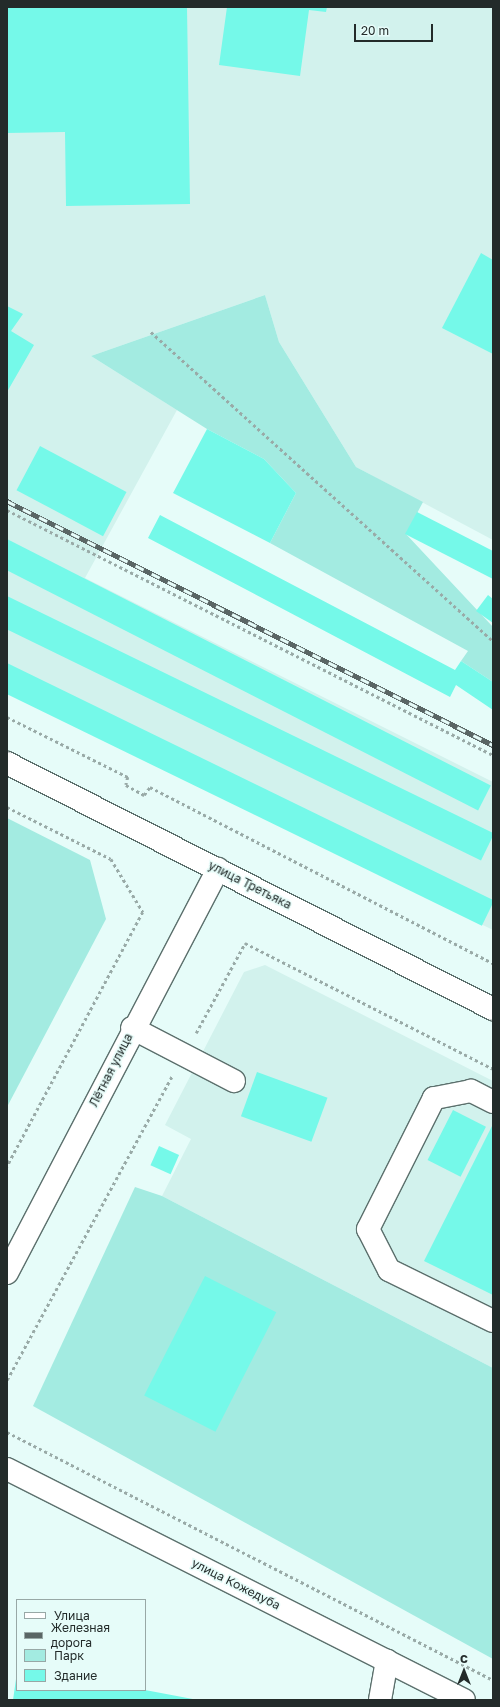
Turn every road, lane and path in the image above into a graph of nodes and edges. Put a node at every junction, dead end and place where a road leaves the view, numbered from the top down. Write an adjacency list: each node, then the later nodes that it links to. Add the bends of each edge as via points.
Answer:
1 (151, 332): 3 (path)
2 (7, 510): 5 (path)
3 (493, 641)
4 (7, 716): 9 (path, via 128,778 126,784 144,795 150,787)
5 (493, 755)
6 (7, 763): 8 (street, улица Третьяка)
7 (7, 807): 16 (path, via 111,859 142,912)
8 (218, 869): 10 (street, улица Третьяка); 11 (street, Лётная улица)
9 (493, 963)
10 (493, 1009)
11 (132, 1028): 12 (street); 17 (street, Лётная улица)
12 (183, 1056): 13 (path, via 245,943); 14 (street); 19 (path)
13 (493, 1069)
14 (234, 1081)
15 (493, 1102): 18 (street, via 471,1090 434,1098 368,1229 389,1270)
16 (7, 1167)
17 (7, 1273)
18 (493, 1321)
19 (7, 1380)
20 (7, 1432): 23 (path)
21 (7, 1469): 22 (street, улица Кожедуба)
22 (387, 1661): 24 (street); 25 (street, улица Кожедуба)
23 (493, 1680)
24 (380, 1700)
25 (464, 1700)

